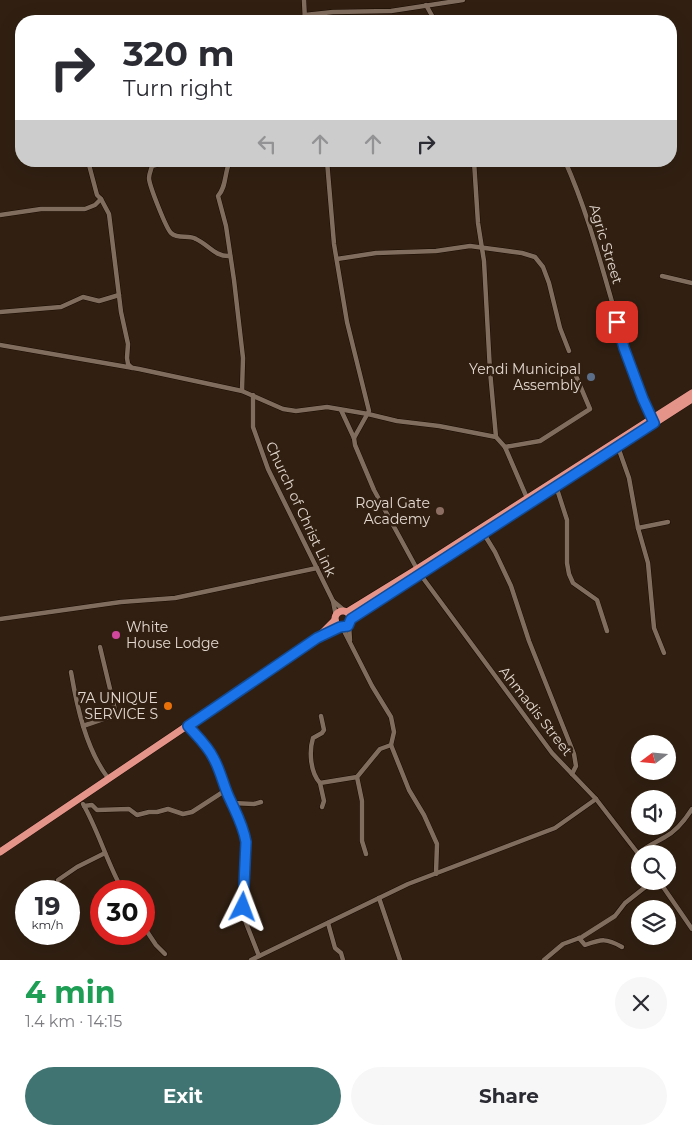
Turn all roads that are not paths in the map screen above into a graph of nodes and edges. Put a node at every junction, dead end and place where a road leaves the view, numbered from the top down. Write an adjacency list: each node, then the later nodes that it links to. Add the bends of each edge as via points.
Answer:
1 (304, 0): 4 (street)
2 (463, 0): 3 (street)
3 (426, 5): 4 (street, via 391,11); 5 (street)
4 (305, 14)
5 (432, 15)
6 (89, 167): 12 (street, via 97,195)
7 (152, 167): 15 (street, via 149,178 170,232 179,238 196,238 221,257)
8 (227, 167): 15 (street, via 224,190 218,196)
9 (328, 167): 16 (street)
10 (474, 167): 14 (street)
11 (568, 167): 31 (street, Agric Street, via 577,188 624,348)
12 (102, 199): 13 (street, via 85,209 41,209); 19 (street, via 112,227)
13 (0, 215)
14 (481, 246): 16 (street); 22 (street, via 535,257 549,282); 33 (street)
15 (230, 256): 25 (street, via 243,358)
16 (337, 258): 30 (street, via 347,322)
17 (662, 276): 18 (street)
18 (692, 283)
19 (119, 295): 20 (street, via 99,301 83,297 61,307); 23 (street, via 128,344 128,364)
20 (0, 312)
21 (0, 346): 23 (street)
22 (569, 351)
23 (132, 368): 25 (street)
24 (576, 376): 34 (street, via 590,409 540,441)
25 (242, 391): 27 (street)
26 (692, 393): 31 (highway)
27 (253, 395): 29 (street, via 283,409 296,411 327,407); 41 (street, Church of Christ Link, via 253,427 258,443)
28 (692, 399): 31 (highway)
29 (342, 410): 30 (street); 32 (street, Ahmadis Street)
30 (368, 414): 32 (street); 33 (street)
31 (653, 421): 35 (highway); 37 (highway)
32 (354, 438): 42 (street, Ahmadis Street, via 374,490)
33 (496, 438): 34 (street)
34 (505, 447): 37 (street)
35 (618, 447): 36 (highway); 39 (street, via 629,478)
36 (556, 486): 40 (highway); 49 (street, via 568,520 568,574 573,583 597,600)
37 (527, 498): 42 (highway)
38 (668, 522): 39 (street)
39 (638, 528): 53 (street, via 648,563 654,628)
40 (484, 534): 42 (highway); 61 (street, via 511,586 574,754 576,766)
41 (317, 568): 43 (street, Church of Christ Link); 46 (street, via 175,598)
42 (418, 572): 44 (highway); 47 (highway); 61 (street, Ahmadis Street, via 552,753)
43 (333, 601): 44 (street, Church of Christ Link); 45 (street, Church of Christ Link)
44 (346, 611): 45 (highway, via 338,612); 47 (highway)
45 (335, 618): 48 (highway); 50 (highway)
46 (0, 619)
47 (350, 622): 48 (highway); 51 (street)
48 (341, 627): 50 (highway); 51 (street)
49 (607, 631)
50 (317, 638): 59 (highway)
51 (350, 643): 60 (street, via 391,717 394,732)
52 (100, 647): 56 (street)
53 (664, 652)
54 (71, 672): 58 (street)
55 (132, 709): 56 (street)
56 (116, 714): 58 (street)
57 (321, 716): 64 (street, via 324,730 313,738 311,753 314,775)
58 (83, 726): 63 (street)
59 (188, 726): 63 (highway); 65 (street, via 214,758)
60 (391, 745): 62 (street, via 380,749); 77 (street, via 437,844)
61 (572, 774): 66 (street, Ahmadis Street)
62 (357, 777): 64 (street); 76 (street)
63 (108, 778): 67 (highway)
64 (320, 783): 70 (street)
65 (226, 790): 67 (street, via 192,812 183,814 168,809 137,815 129,809 97,810); 69 (street)
66 (596, 799): 72 (street, Ahmadis Street); 77 (street, via 555,828)
67 (82, 802): 74 (highway); 75 (street)
68 (261, 802): 69 (street)
69 (232, 803): 89 (street, via 239,815 246,842 243,907)
70 (322, 807)
71 (692, 809): 73 (street, via 673,832)
72 (631, 845)
73 (648, 845)
74 (0, 852)
75 (106, 853): 78 (street, via 77,866); 79 (street)
76 (366, 854)
77 (436, 874): 82 (street)
78 (58, 880)
79 (117, 880)
80 (642, 890): 85 (street, via 615,916)
81 (665, 890): 84 (street)
82 (379, 898): 83 (street); 92 (street)
83 (328, 923): 89 (street); 91 (street, via 335,948)
84 (692, 929)
85 (578, 938): 87 (street, via 585,945 608,940); 93 (street, via 564,944)
86 (155, 944): 88 (street)
87 (622, 947)
88 (165, 954)
89 (258, 956): 90 (street)
90 (251, 960)
91 (343, 960)
92 (400, 960)
93 (544, 960)

